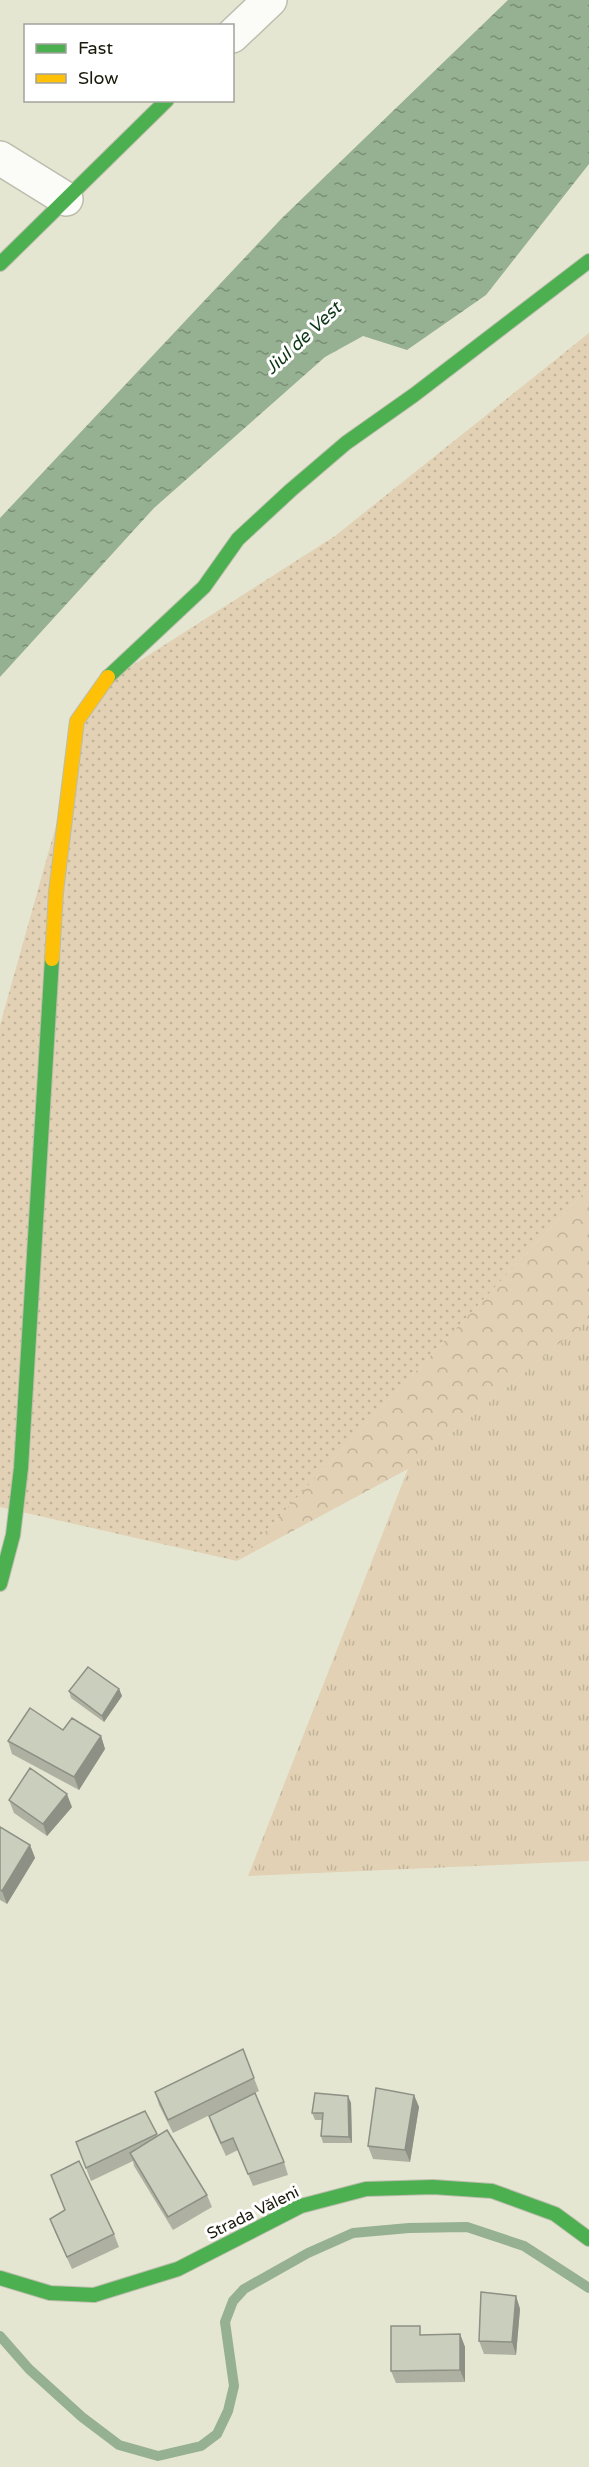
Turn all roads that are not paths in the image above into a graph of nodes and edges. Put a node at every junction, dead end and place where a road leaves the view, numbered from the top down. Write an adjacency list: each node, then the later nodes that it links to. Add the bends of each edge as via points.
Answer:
1 (270, 0): 2 (street)
2 (234, 34)
3 (165, 102): 5 (street)
4 (0, 158): 5 (street)
5 (66, 199): 7 (street)
6 (589, 261): 8 (street, via 346,443 291,490 238,539 204,587 105,679 77,721 56,904 21,1468 13,1535)
7 (0, 264)
8 (0, 1584)
9 (589, 2239): 10 (street, Strada Văleni, via 555,2214 492,2191 433,2187 366,2189 301,2206 178,2269 94,2295 50,2293)
10 (0, 2278)

